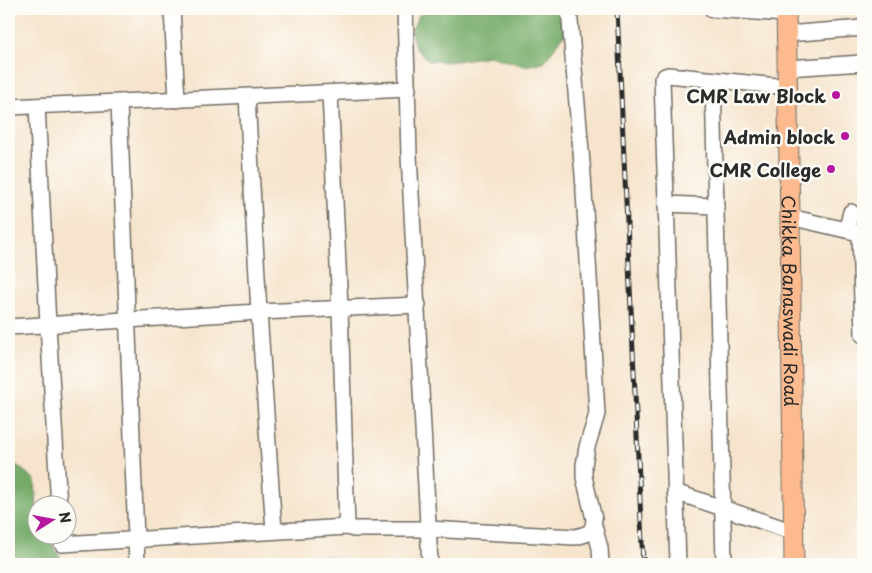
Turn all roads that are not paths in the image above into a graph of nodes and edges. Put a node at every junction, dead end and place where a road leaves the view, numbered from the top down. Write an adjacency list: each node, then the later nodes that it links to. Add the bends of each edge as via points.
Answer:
1 (172, 9): 15 (street)
2 (405, 9): 12 (street)
3 (570, 9): 35 (street, via 584,175 597,414 584,465)
4 (712, 9): 5 (street)
5 (786, 12): 7 (main road, Chikka Banaswadi Road)
6 (863, 28): 7 (street)
7 (786, 34): 9 (main road, Chikka Banaswadi Road)
8 (863, 63): 9 (street)
9 (787, 68): 11 (main road, Chikka Banaswadi Road)
10 (713, 80): 11 (street); 19 (street, via 668,75 662,79); 20 (street)
11 (787, 87): 22 (main road, Chikka Banaswadi Road)
12 (408, 89): 13 (street); 24 (street)
13 (330, 93): 14 (street); 25 (street)
14 (247, 97): 15 (street); 26 (street)
15 (177, 100): 16 (street)
16 (118, 103): 17 (street); 27 (street)
17 (37, 106): 18 (street); 29 (street)
18 (9, 107)
19 (666, 204): 20 (street); 32 (street)
20 (716, 206): 34 (street)
21 (851, 212): 23 (street, via 848,224)
22 (790, 217): 23 (street); 39 (main road, Chikka Banaswadi Road)
23 (857, 233): 28 (street)
24 (418, 305): 25 (street); 37 (street)
25 (340, 308): 26 (street); 36 (street)
26 (259, 312): 27 (street); 38 (street)
27 (127, 320): 29 (street); 40 (street)
28 (863, 324): 31 (street)
29 (48, 325): 30 (street); 33 (street)
30 (9, 327)
31 (863, 335)
32 (676, 492): 34 (street); 45 (street)
33 (58, 496)
34 (723, 508): 39 (street); 46 (street)
35 (594, 526): 37 (street, via 589,533 574,537); 44 (street)
36 (347, 527): 37 (street); 38 (street)
37 (429, 529): 43 (street)
38 (274, 531): 40 (street)
39 (794, 532): 47 (main road, Chikka Banaswadi Road)
40 (136, 539): 41 (street); 42 (street)
41 (78, 543)
42 (137, 564)
43 (430, 564)
44 (601, 564)
45 (678, 564)
46 (724, 564)
47 (794, 564)

